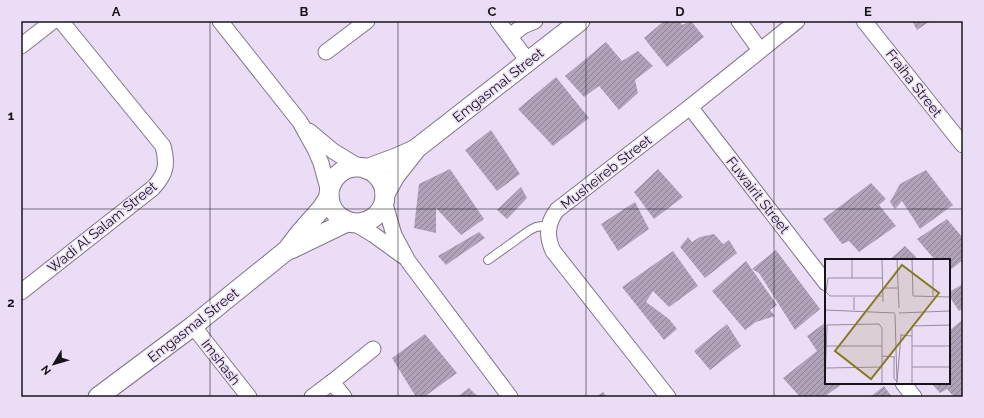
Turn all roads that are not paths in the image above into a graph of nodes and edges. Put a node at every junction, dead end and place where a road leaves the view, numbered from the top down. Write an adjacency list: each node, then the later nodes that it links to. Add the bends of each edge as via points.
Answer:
1 (53, 21): 12 (street)
2 (61, 21): 29 (street, Wadi Al Salam Street, via 163,146 166,169 161,180 153,188)
3 (220, 21): 17 (street)
4 (368, 21): 14 (street)
5 (498, 21): 11 (street)
6 (535, 21): 11 (street)
7 (580, 21): 15 (street, Emgasmal Street)
8 (739, 21): 13 (street)
9 (797, 21): 13 (street, Musheireb Street)
10 (864, 21): 18 (street, Fraiha Street)
11 (510, 36): 15 (street)
12 (21, 46)
13 (760, 50): 16 (street, Musheireb Street)
14 (326, 52)
15 (528, 61): 19 (street, Emgasmal Street)
16 (690, 108): 24 (street, Musheireb Street, via 557,210); 28 (street, Fuwairit Street)
17 (300, 122): 20 (street, via 333,151); 21 (street, via 321,163)
18 (963, 145)
19 (417, 148): 20 (street, Emgasmal Street, via 396,158); 22 (street, Emgasmal Street, via 395,176)
20 (362, 168): 21 (street, via 350,168 339,174 331,184); 22 (street, via 379,179 383,186)
21 (329, 195): 23 (street, via 334,212); 25 (street, Emgasmal Street, via 319,213)
22 (384, 198): 23 (street, via 376,216 362,223); 26 (street, via 394,235)
23 (351, 223): 25 (street, Emgasmal Street); 26 (street, via 374,235)
24 (549, 225): 27 (lane, via 530,230); 39 (street, via 549,243 553,251)
25 (287, 250): 30 (street, Emgasmal Street)
26 (408, 260): 38 (street)
27 (488, 260)
28 (825, 282)
29 (21, 292)
30 (193, 326): 34 (street, Emgasmal Street); 35 (street, Imshash)
31 (373, 349): 32 (street)
32 (332, 382): 36 (street); 37 (street)
33 (904, 384): 40 (street)
34 (98, 397)
35 (249, 397)
36 (312, 397)
37 (344, 397)
38 (510, 397)
39 (668, 397)
40 (914, 397)

